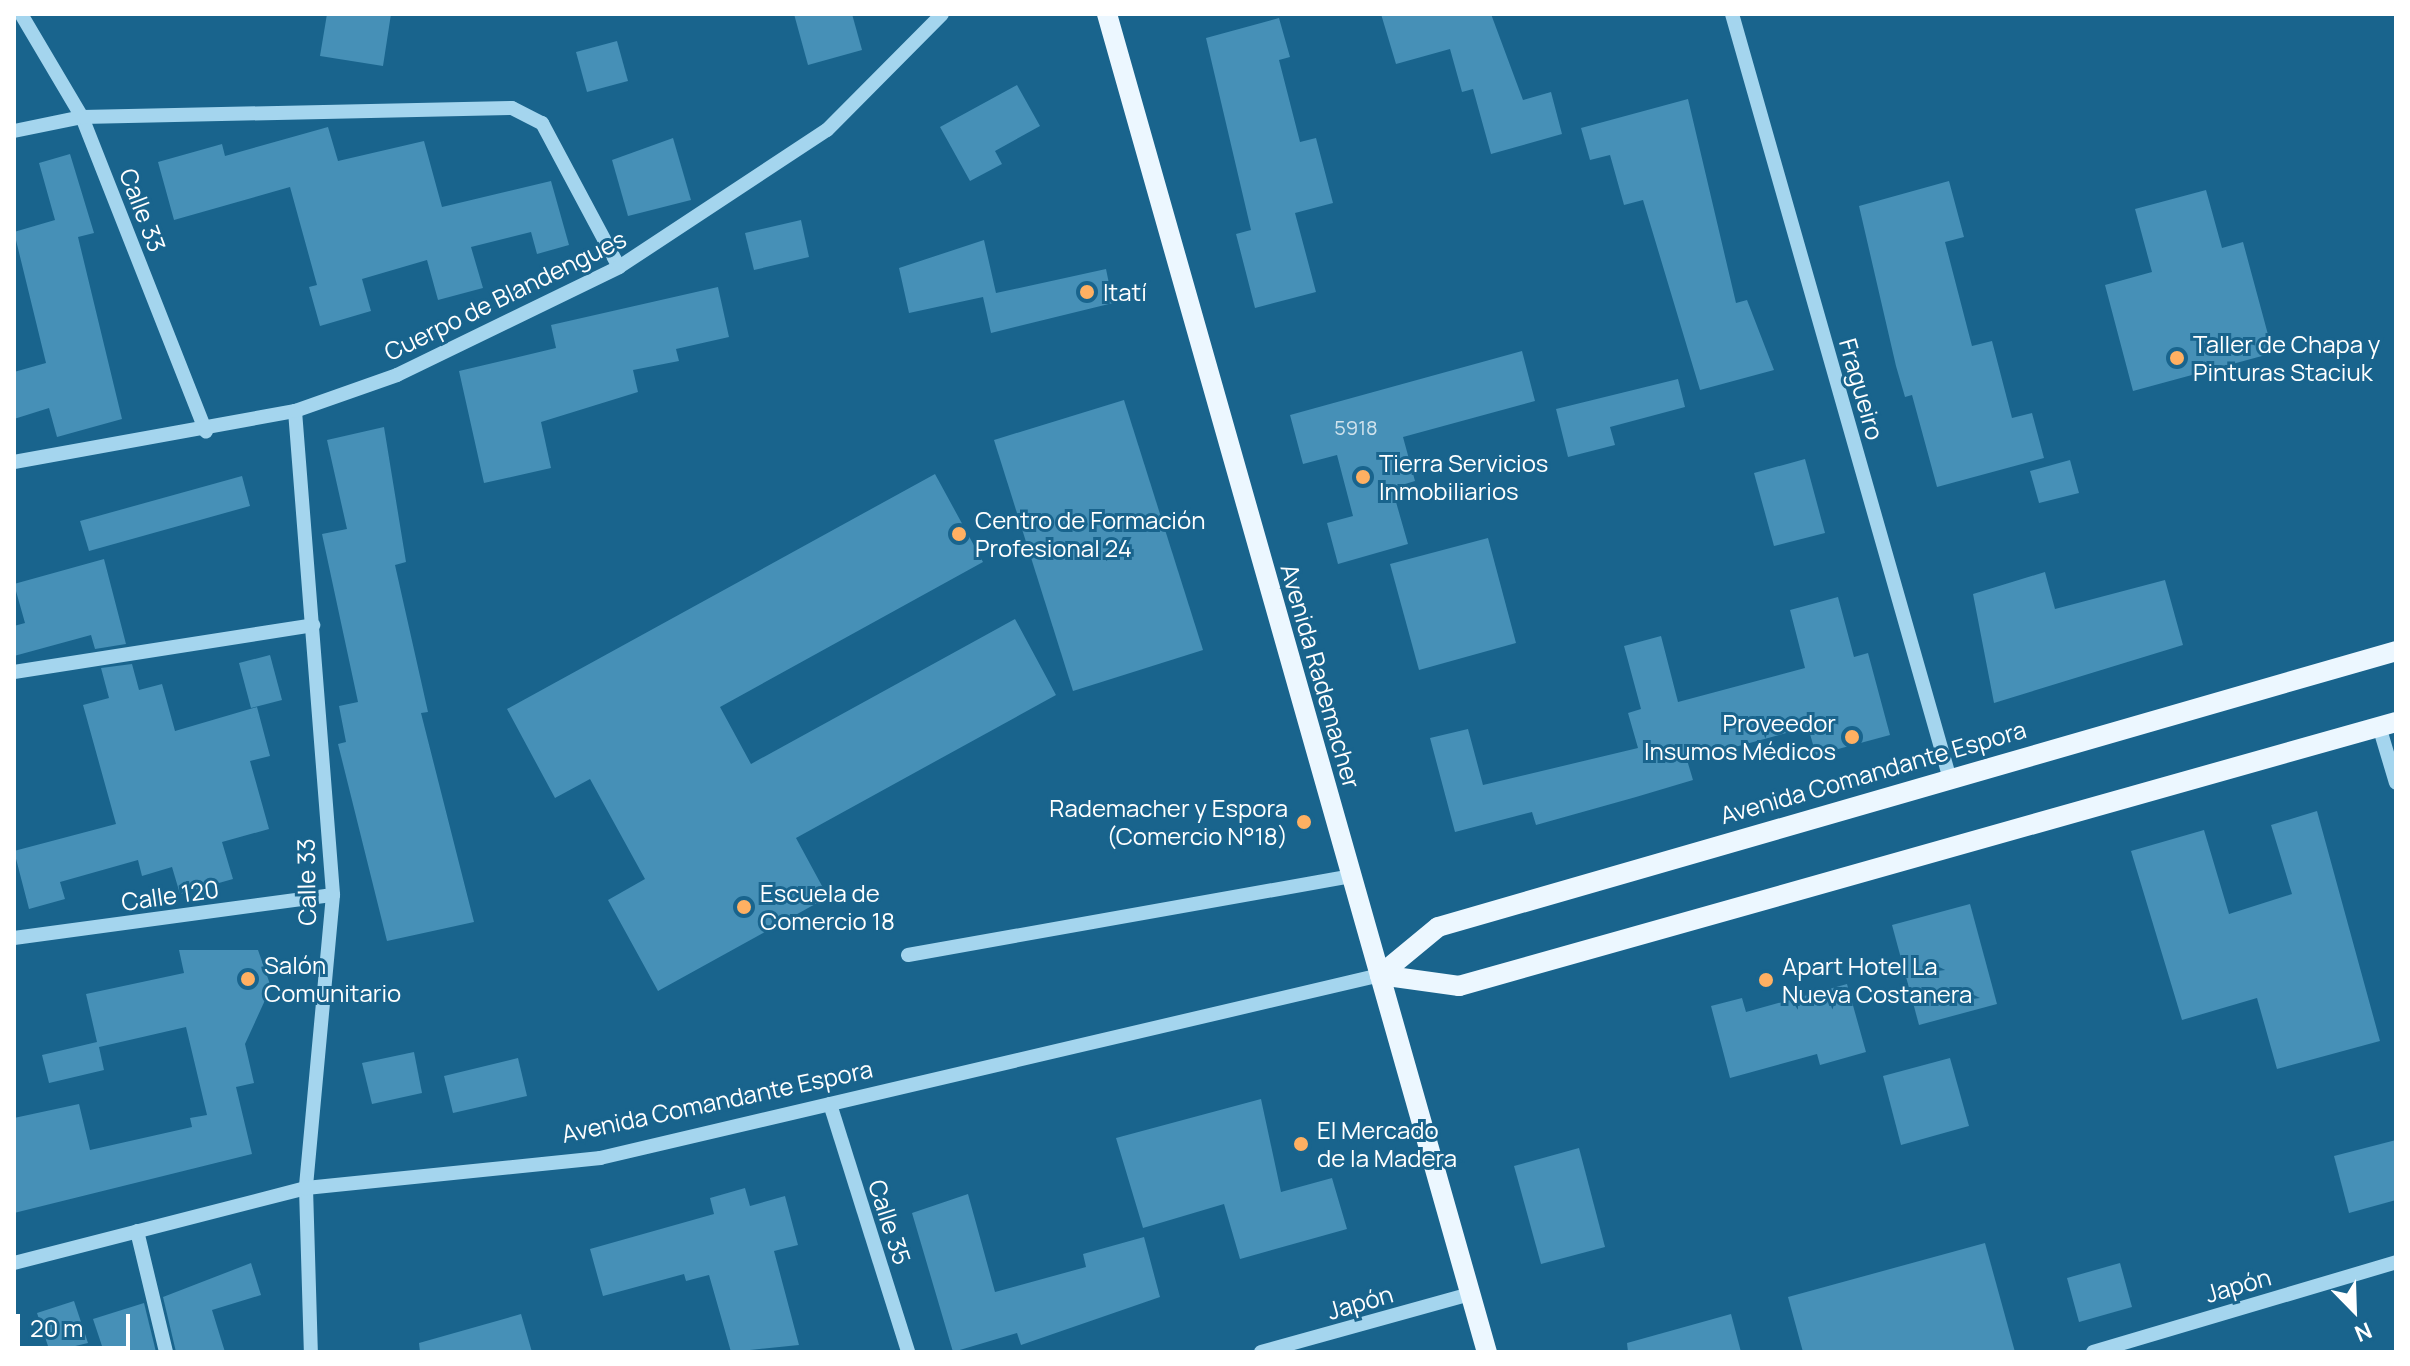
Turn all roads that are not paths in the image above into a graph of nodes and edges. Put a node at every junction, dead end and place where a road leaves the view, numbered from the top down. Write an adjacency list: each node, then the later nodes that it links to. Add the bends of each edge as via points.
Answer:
1 (21, 14): 5 (street, Calle 33)
2 (942, 14): 7 (street, Cuerpo de Blandengues, via 827,130)
3 (1107, 14): 17 (main road, Avenida Rademacher)
4 (1732, 14): 15 (street, Fragueiro)
5 (82, 117): 6 (street); 7 (street, via 512,108 542,123); 9 (street, Calle 33)
6 (14, 131)
7 (619, 267): 8 (street, Cuerpo de Blandengues, via 397,375)
8 (295, 411): 9 (street, Cuerpo de Blandengues); 11 (street, Calle 33)
9 (206, 431): 10 (street, Cuerpo de Blandengues)
10 (14, 462)
11 (313, 625): 13 (street); 18 (street, Calle 33)
12 (2396, 651): 15 (main road, Avenida Comandante Espora)
13 (14, 672)
14 (2388, 724): 16 (street); 21 (main road, Avenida Comandante Espora, via 1459,986)
15 (1949, 776): 21 (main road, Avenida Comandante Espora, via 1438,927)
16 (2396, 783)
17 (1351, 876): 20 (street); 21 (main road, Avenida Rademacher)
18 (333, 895): 19 (street, Calle 120); 23 (street, Calle 33)
19 (14, 938)
20 (908, 955)
21 (1380, 975): 22 (street, Avenida Comandante Espora); 27 (main road, Avenida Rademacher)
22 (830, 1104): 23 (street, Avenida Comandante Espora, via 600,1158); 30 (street, Calle 35)
23 (306, 1188): 24 (street, Avenida Comandante Espora); 29 (street, Calle 33)
24 (137, 1231): 26 (street, Avenida Comandante Espora); 28 (street)
25 (2396, 1262): 33 (street, Japón)
26 (14, 1263)
27 (1470, 1294): 31 (street, Japón); 32 (main road, Avenida Rademacher)
28 (166, 1352)
29 (311, 1352)
30 (908, 1352)
31 (1261, 1352)
32 (1487, 1352)
33 (2093, 1352)

